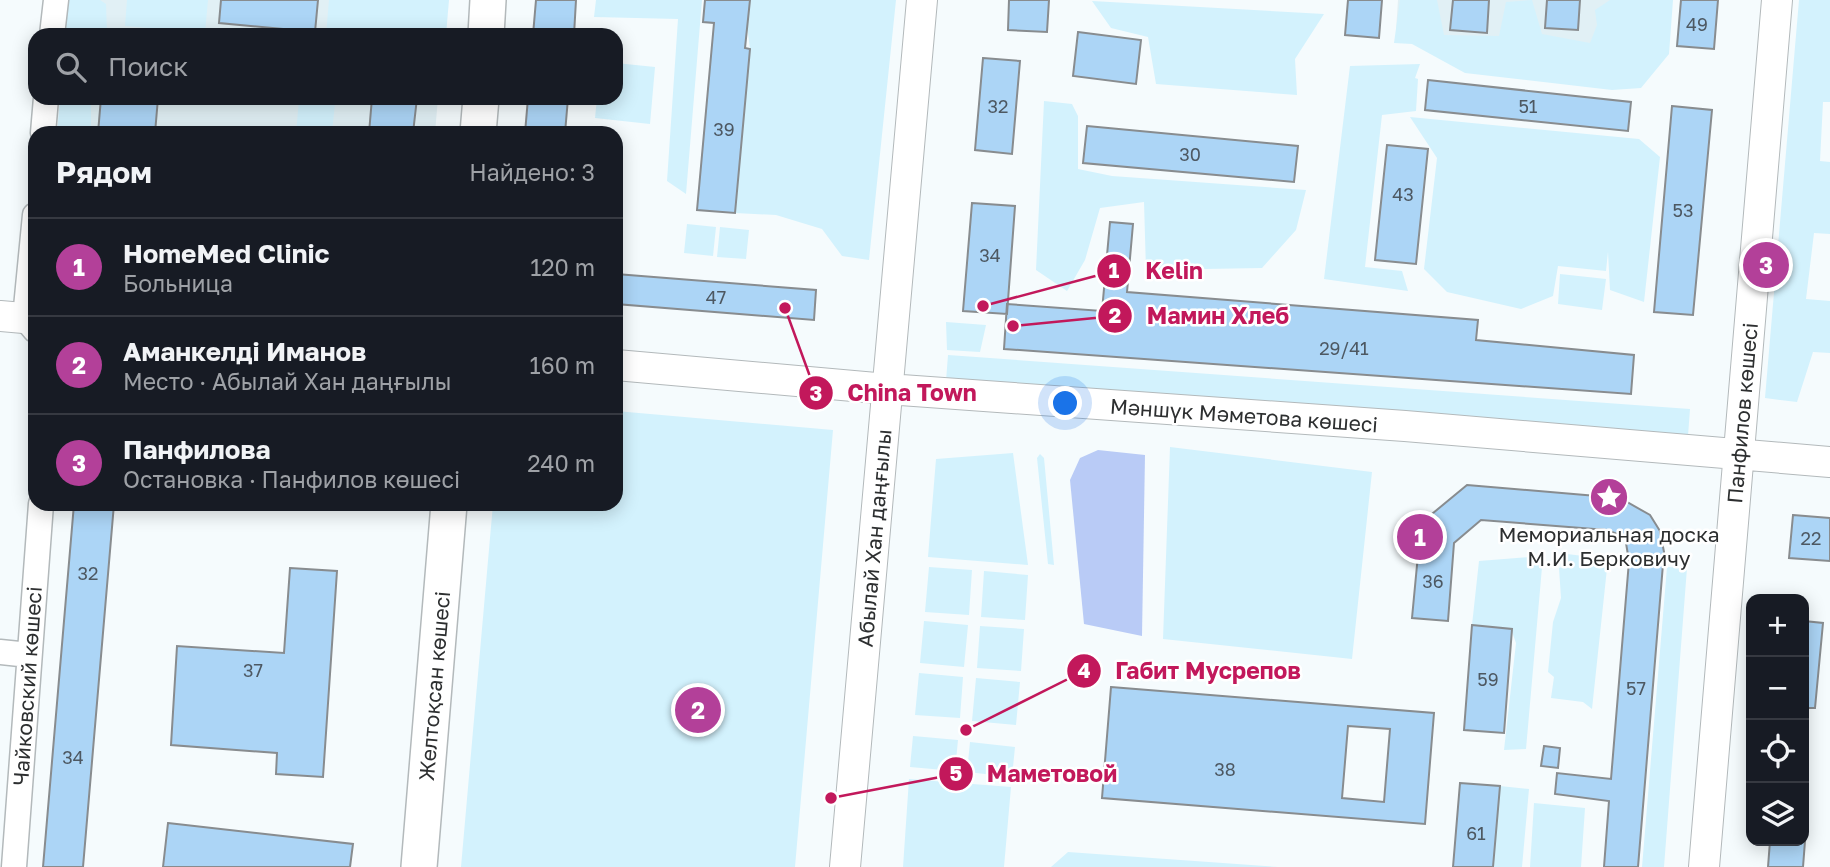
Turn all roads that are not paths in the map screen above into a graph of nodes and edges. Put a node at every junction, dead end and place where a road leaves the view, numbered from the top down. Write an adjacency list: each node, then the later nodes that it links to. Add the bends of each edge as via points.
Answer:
1 (56, 0): 5 (street)
2 (488, 0): 6 (main road)
3 (922, 0): 14 (street, Абылай Хан даңғылы)
4 (1777, 0): 15 (street, Панфилов көшесі)
5 (53, 28)
6 (486, 28)
7 (45, 105): 9 (street)
8 (480, 105): 10 (main road)
9 (44, 126)
10 (479, 126)
11 (28, 282): 12 (street)
12 (24, 321)
13 (623, 366): 14 (street, Мәншүк Мәметова көшесі)
14 (887, 389): 15 (street, Мәншүк Мәметова көшесі); 23 (street, Абылай Хан даңғылы)
15 (1738, 455): 16 (street, Мәншүк Мәметова көшесі); 24 (street, Панфилов көшесі)
16 (1830, 462)
17 (40, 511): 20 (street, Чайковский көшесі)
18 (448, 511): 22 (main road, Желтоқсан көшесі)
19 (0, 652): 20 (street)
20 (29, 655): 21 (street, Чайковский көшесі)
21 (14, 867)
22 (419, 867)
23 (845, 867)
24 (1704, 867)

